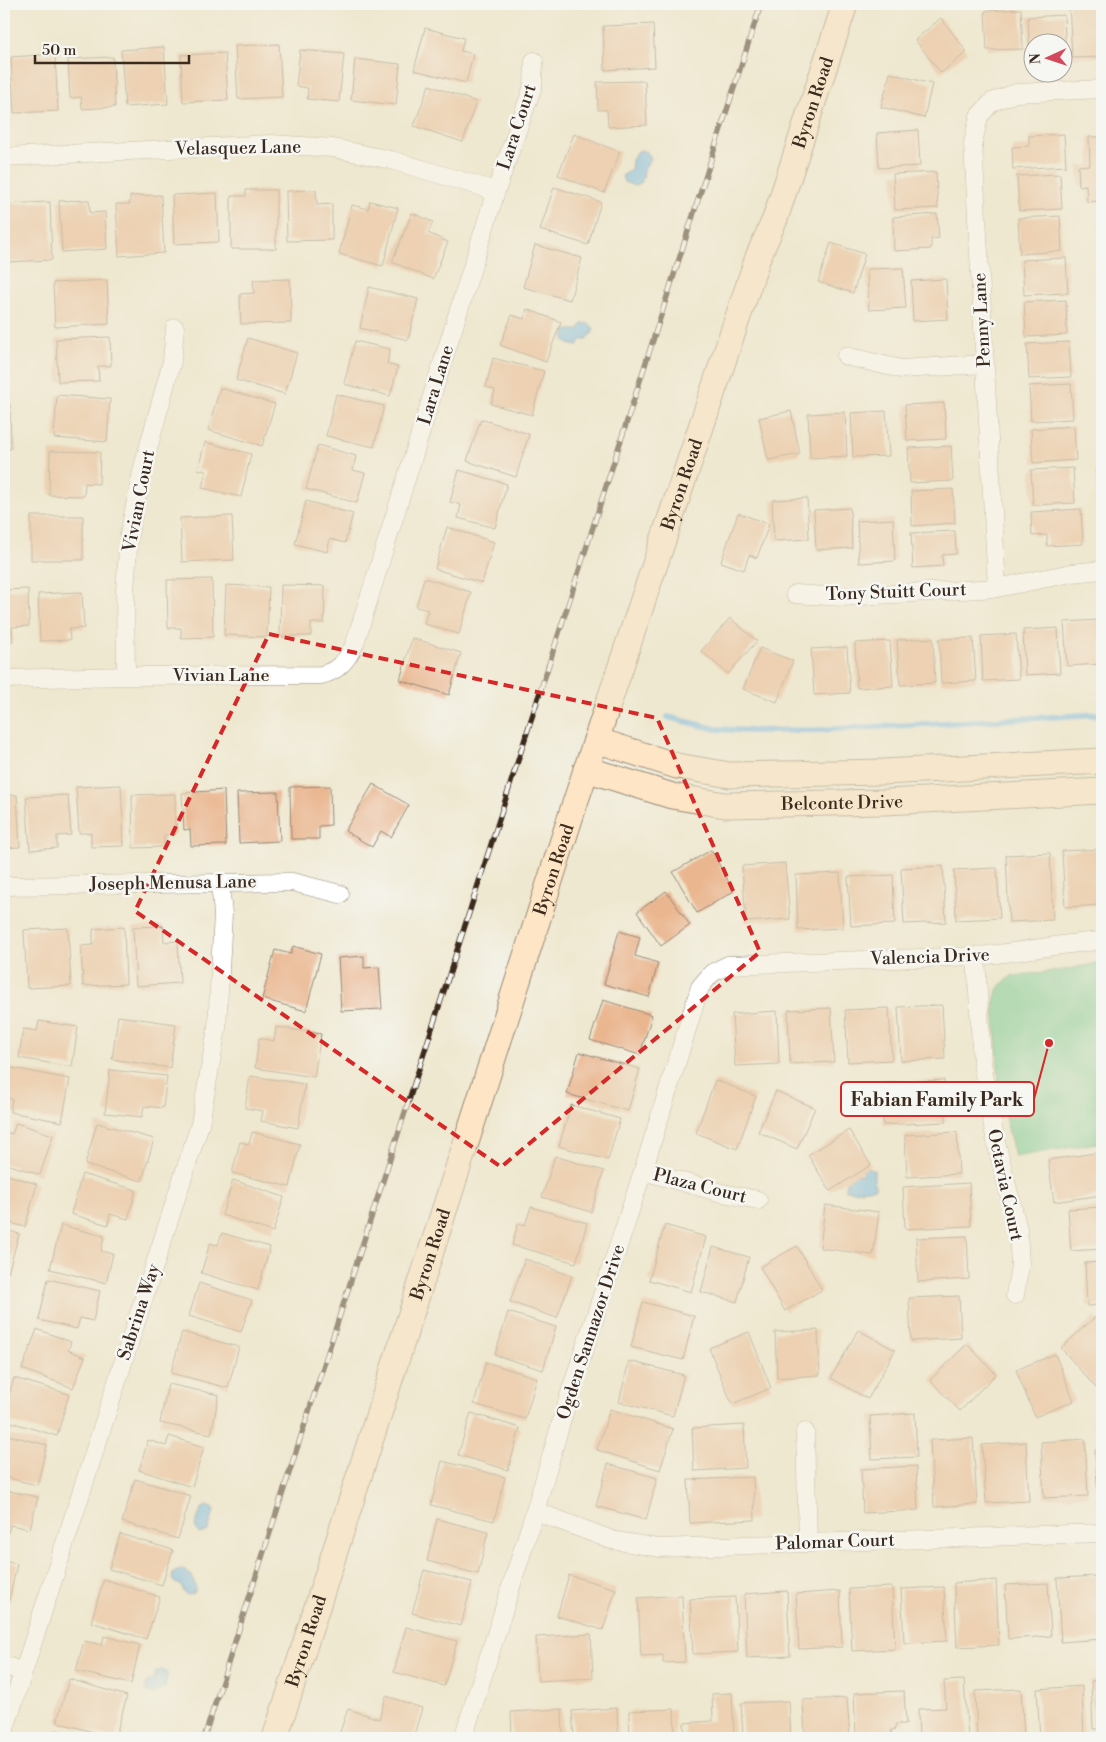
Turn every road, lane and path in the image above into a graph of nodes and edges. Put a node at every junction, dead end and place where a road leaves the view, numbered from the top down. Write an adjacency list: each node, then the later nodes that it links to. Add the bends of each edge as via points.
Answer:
1 (845, 4): 15 (main road, Byron Road, via 775,219 758,257)
2 (534, 61): 5 (street, Lara Court, via 533,86)
3 (1102, 88): 8 (street, Penny Lane, via 1016,92 992,102 979,116 973,143)
4 (4, 157): 5 (street, Velasquez Lane, via 272,144 333,148 391,160)
5 (496, 192): 10 (street, Lara Lane)
6 (175, 328): 13 (street, Vivian Court, via 172,361 143,467 129,534 124,592)
7 (846, 356): 8 (street, via 901,370)
8 (985, 364): 11 (street, Penny Lane)
9 (1102, 570): 11 (street, Tony Stuitt Court)
10 (375, 579): 13 (street, Vivian Lane, via 355,643 348,658 332,672)
11 (996, 588): 12 (street, Tony Stuitt Court, via 843,597)
12 (795, 594)
13 (126, 676): 14 (street, Vivian Lane)
14 (4, 679)
15 (596, 740): 16 (main road, Belconte Drive, via 677,766 730,775 884,772); 17 (main road, Byron Road)
16 (1102, 761)
17 (586, 769): 18 (main road, Belconte Drive, via 672,796 725,805 885,802); 35 (main road, Byron Road)
18 (1102, 791)
19 (220, 883): 20 (street, Joseph Menusa Lane); 21 (street, Joseph Menusa Lane, via 292,882); 33 (street, Sabrina Way, via 223,914 217,1028 200,1124)
20 (4, 886)
21 (340, 894)
22 (1102, 940): 23 (street, Valencia Drive)
23 (976, 956): 24 (street, Valencia Drive); 27 (street, Octavia Court, via 982,1063 995,1138 1018,1229 1020,1265)
24 (756, 964): 25 (street, Ogden Sannazor Drive, via 728,964 712,973 700,987)
25 (643, 1171): 26 (street, Plaza Court); 29 (street, Ogden Sannazor Drive)
26 (758, 1200)
27 (1015, 1295)
28 (805, 1432): 31 (street)
29 (535, 1511): 31 (street, Palomar Court, via 612,1540 659,1548); 36 (street, Ogden Sannazor Drive)
30 (1102, 1533): 31 (street, Palomar Court)
31 (808, 1543)
32 (4, 1665): 33 (street)
33 (23, 1672): 34 (street, Sabrina Way)
34 (4, 1732)
35 (275, 1738)
36 (463, 1738)

